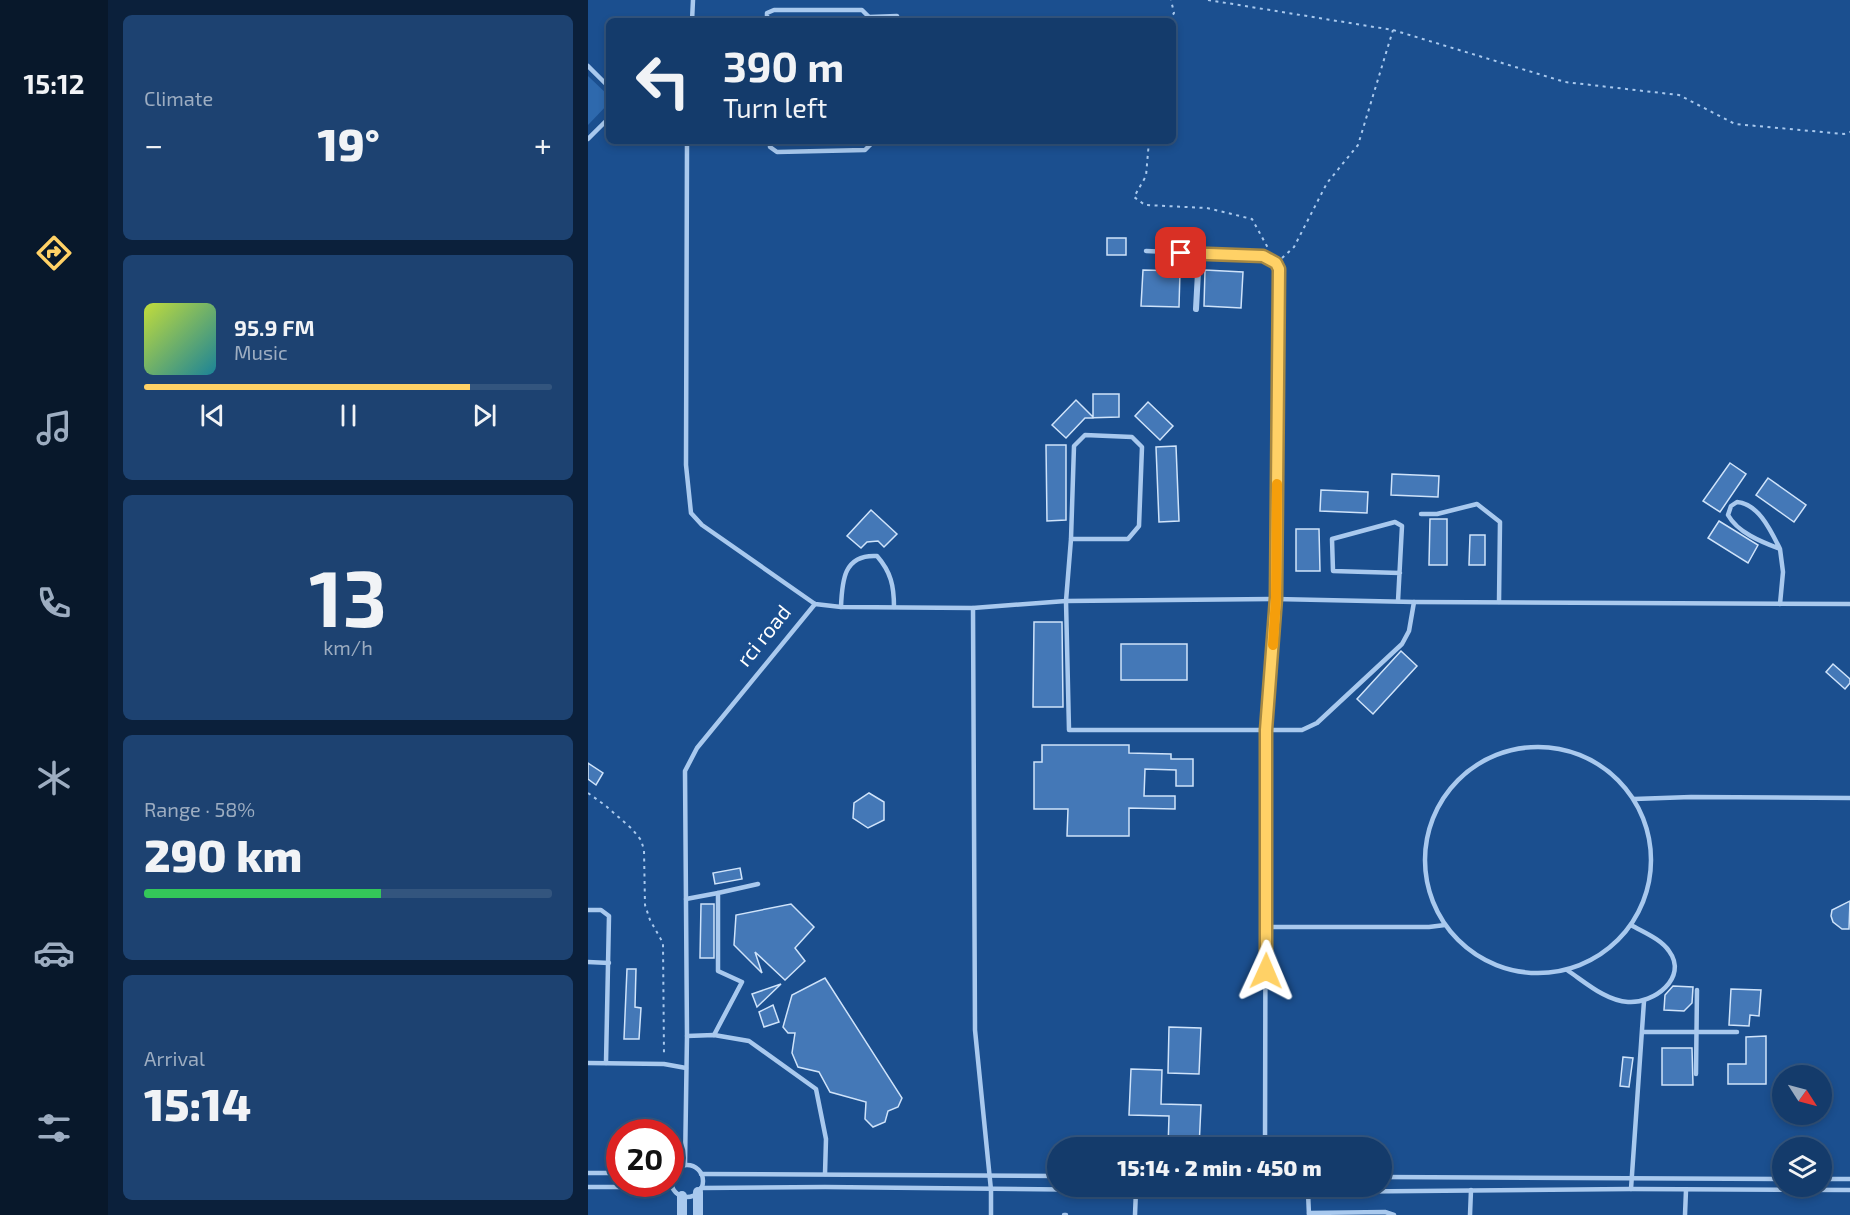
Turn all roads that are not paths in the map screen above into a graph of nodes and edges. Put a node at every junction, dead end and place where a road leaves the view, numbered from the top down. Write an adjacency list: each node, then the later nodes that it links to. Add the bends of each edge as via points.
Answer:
1 (693, 0): 2 (lane)
2 (692, 18)
3 (766, 18): 4 (lane, via 766,13 774,10 862,10)
4 (868, 18)
5 (878, 18): 6 (lane)
6 (897, 18)
7 (588, 66): 8 (lane)
8 (606, 84)
9 (606, 121): 10 (lane)
10 (588, 139)
11 (687, 144): 26 (lane, rci road, via 686,465 691,513 702,525)
12 (770, 144): 13 (lane, via 777,152 865,150)
13 (871, 144)
14 (1146, 251): 15 (lane)
15 (1199, 254): 16 (street); 21 (lane, via 1263,256 1276,263 1280,279)
16 (1196, 309)
17 (1421, 513): 25 (lane, via 1437,514 1477,504 1500,522)
18 (1071, 539): 18 (lane, via 1074,446 1085,435 1132,437 1142,447 1139,526 1128,539); 22 (lane)
19 (1780, 549): 19 (lane, via 1763,544 1734,523 1728,515 1731,506 1737,502 1751,507 1766,522); 27 (lane)
20 (1400, 573): 20 (lane, via 1333,571 1332,539 1395,522 1402,526); 23 (lane)
21 (1276, 598): 22 (lane); 23 (lane); 32 (lane)
22 (1066, 601): 31 (lane); 32 (lane, via 1069,730)
23 (1398, 602): 24 (lane)
24 (1413, 602): 25 (lane); 32 (lane, via 1409,632 1402,644 1317,723 1302,730)
25 (1499, 602): 27 (lane)
26 (815, 604): 29 (lane); 37 (lane, rci road, via 697,748 685,771)
27 (1780, 604): 28 (lane)
28 (1850, 604)
29 (841, 607): 30 (lane); 30 (lane, via 842,583 850,565 864,555 877,556 886,567 894,584)
30 (894, 607): 31 (lane)
31 (973, 608): 62 (lane, via 975,1030)
32 (1266, 730): 41 (lane)
33 (1850, 798): 34 (lane)
34 (1634, 799): 39 (lane, via 1603,766 1562,749 1517,748 1476,766 1444,797 1427,839 1427,884); 40 (lane, via 1648,829 1652,862 1646,895)
35 (758, 884): 36 (lane)
36 (718, 892): 37 (lane); 50 (lane, via 718,971 742,982)
37 (686, 899): 51 (lane, rci road)
38 (588, 910): 43 (lane, via 601,910 609,916)
39 (1445, 925): 41 (lane); 44 (lane, via 1472,953 1489,963 1527,974)
40 (1631, 925): 44 (lane, via 1610,948); 46 (lane, via 1669,950 1673,960 1675,972 1668,985)
41 (1266, 927): 56 (lane)
42 (588, 962): 43 (lane)
43 (609, 963): 53 (lane)
44 (1567, 970): 46 (lane, via 1617,1000)
45 (1697, 990): 48 (lane)
46 (1644, 1001): 47 (lane)
47 (1643, 1032): 48 (lane); 65 (lane)
48 (1697, 1032): 49 (lane); 55 (lane)
49 (1737, 1032)
50 (714, 1035): 51 (lane); 61 (lane, via 749,1041 816,1089 826,1139)
51 (687, 1036): 54 (lane, rci road)
52 (588, 1063): 53 (lane)
53 (606, 1063): 54 (lane)
54 (686, 1068): 57 (lane, rci road)
55 (1696, 1074)
56 (1265, 1137)
57 (685, 1165): 60 (lane, via 695,1167)
58 (588, 1173): 59 (lane)
59 (606, 1173)
60 (701, 1174): 61 (lane); 72 (lane)
61 (825, 1174): 62 (lane)
62 (990, 1176): 63 (lane); 73 (lane)
63 (1047, 1176)
64 (1392, 1177): 65 (lane)
65 (1631, 1178): 66 (lane); 71 (lane)
66 (1772, 1179)
67 (1832, 1179): 68 (lane)
68 (1850, 1179)
69 (588, 1187): 70 (lane)
70 (606, 1187)
71 (1631, 1189): 75 (lane); 76 (lane)
72 (699, 1190): 73 (lane, via 825,1186); 79 (lane); 85 (street)
73 (991, 1190): 74 (lane); 86 (lane)
74 (1047, 1190)
75 (1471, 1190): 77 (lane); 90 (lane)
76 (1686, 1190): 78 (lane); 91 (lane)
77 (1392, 1191)
78 (1850, 1191)
79 (684, 1196)
80 (682, 1197): 84 (street)
81 (1136, 1197): 88 (lane)
82 (1308, 1197): 83 (lane)
83 (1309, 1214): 89 (lane)
84 (682, 1215)
85 (698, 1215)
86 (991, 1215)
87 (1129, 1215): 88 (lane)
88 (1136, 1215)
89 (1394, 1215)
90 (1470, 1215)
91 (1684, 1215)

